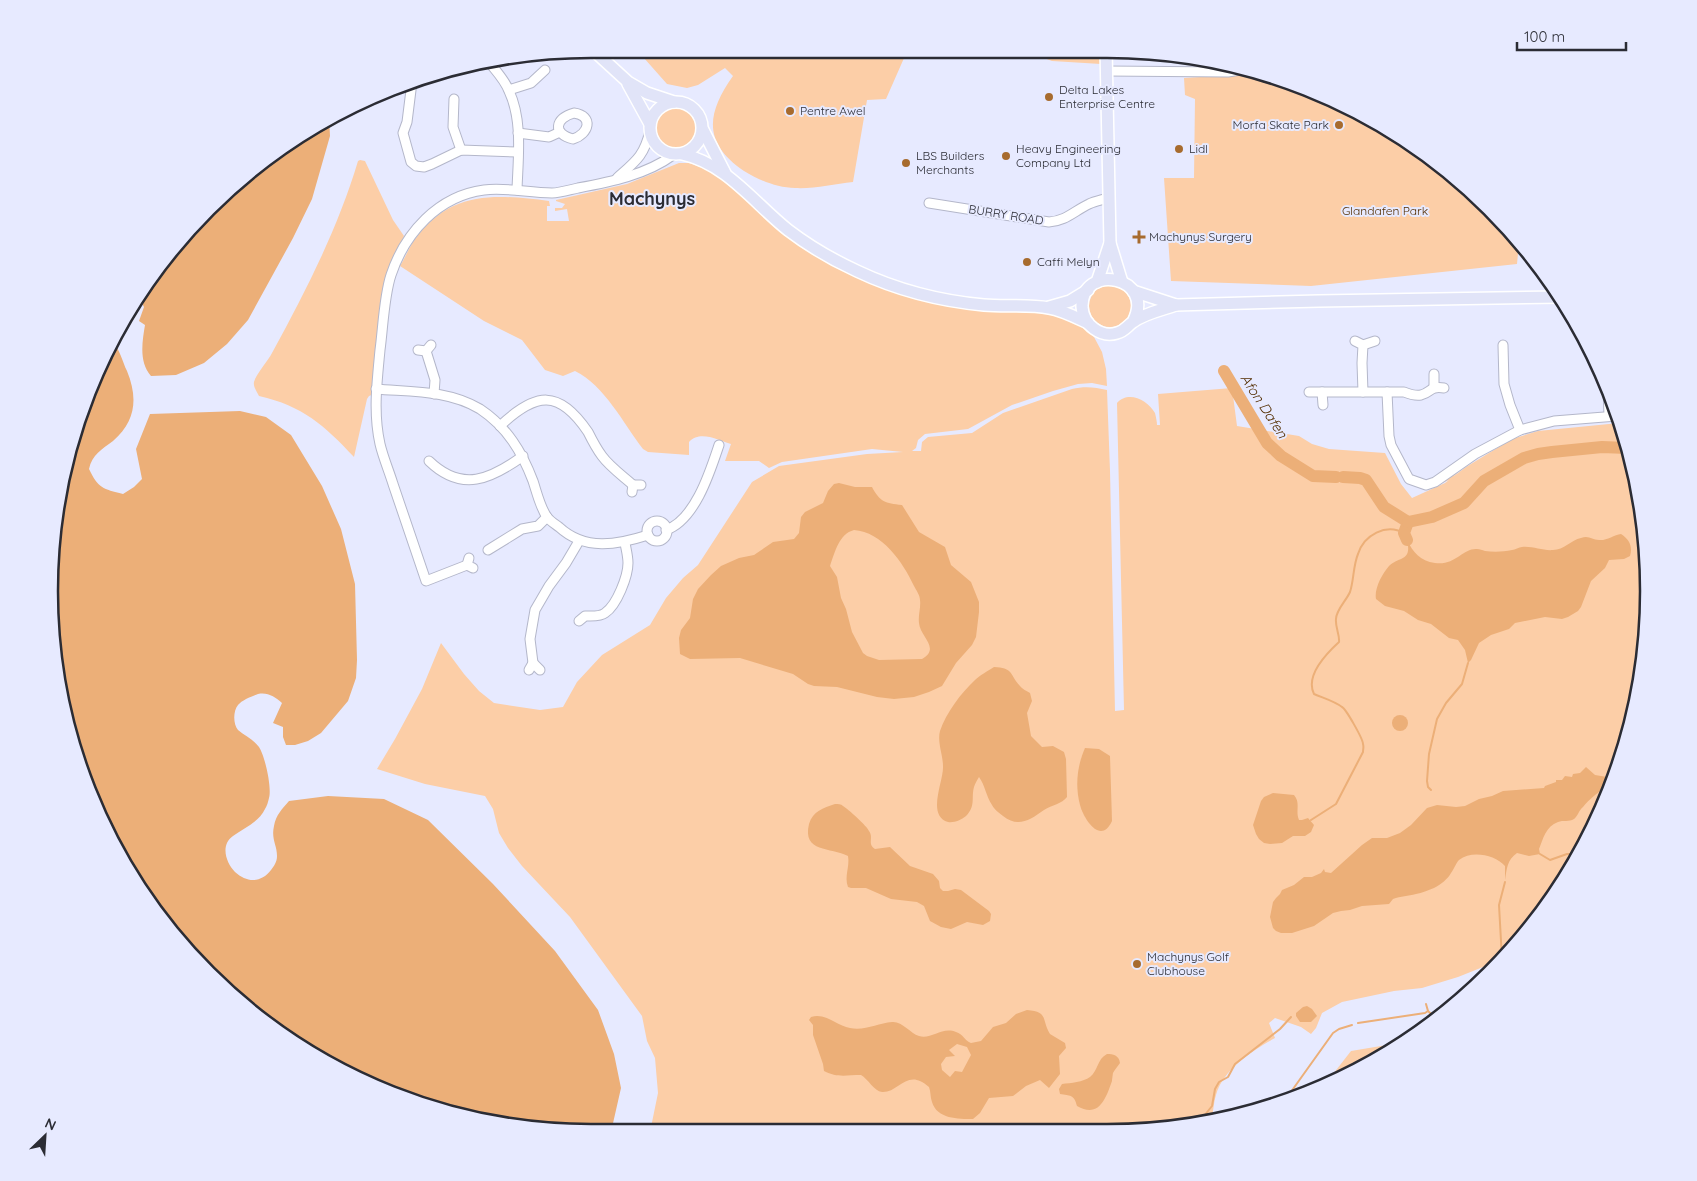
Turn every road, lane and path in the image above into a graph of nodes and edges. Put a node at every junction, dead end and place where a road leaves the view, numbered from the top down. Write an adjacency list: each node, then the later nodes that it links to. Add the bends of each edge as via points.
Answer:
1 (601, 57): 7 (main road)
2 (1106, 57): 5 (main road)
3 (493, 67): 9 (street)
4 (545, 70): 9 (street, via 531,82)
5 (1106, 71): 6 (street); 22 (main road)
6 (1227, 72)
7 (628, 82): 11 (main road, via 647,93); 12 (main road)
8 (411, 89): 16 (street, via 403,133 411,162 424,167)
9 (509, 90): 15 (street)
10 (454, 99): 16 (street, via 454,127)
11 (674, 102): 12 (main road, via 655,112); 13 (main road, via 694,108 701,118)
12 (650, 128): 18 (main road, via 658,148); 20 (street, via 642,154)
13 (703, 130): 18 (main road, via 696,146 689,152); 19 (main road)
14 (560, 132): 15 (street, via 549,136)
15 (518, 133): 17 (street)
16 (461, 150): 17 (street)
17 (518, 152): 21 (street)
18 (677, 154): 19 (main road, via 704,161); 20 (street, via 636,175)
19 (726, 174): 31 (main road, via 788,230 857,271 891,285 948,301)
20 (615, 180): 21 (street, via 553,193)
21 (516, 190): 40 (street, via 483,190 460,196 432,213 409,237 389,281)
22 (1108, 198): 23 (street, BURRY ROAD, via 1058,222); 24 (main road)
23 (929, 203)
24 (1110, 243): 25 (main road); 26 (main road)
25 (1097, 282): 26 (main road, via 1109,279); 27 (main road)
26 (1122, 282): 28 (main road)
27 (1088, 290): 31 (main road); 33 (main road, via 1082,308)
28 (1133, 291): 30 (main road); 32 (main road, via 1138,304)
29 (1552, 297): 30 (main road)
30 (1176, 305): 32 (main road)
31 (1049, 308): 33 (main road)
32 (1133, 322): 33 (main road, via 1123,331 1111,334 1100,332)
33 (1088, 323)
34 (1375, 341): 43 (street, via 1359,343)
35 (1503, 345): 49 (street, via 1504,384)
36 (425, 349): 45 (street, via 435,380)
37 (1434, 374): 38 (street)
38 (1434, 387): 39 (street); 44 (street, via 1422,395)
39 (1444, 388)
40 (376, 389): 45 (street); 60 (street, via 380,445 426,580)
41 (1309, 392): 42 (street)
42 (1322, 392): 43 (street); 46 (street)
43 (1363, 392): 44 (street)
44 (1387, 392): 49 (street, via 1391,445 1408,478 1426,485)
45 (434, 394): 48 (street, via 458,398 480,409)
46 (1323, 405)
47 (1610, 416): 49 (street, via 1554,421)
48 (500, 426): 51 (street); 53 (street, via 514,413 534,402 551,400 566,406 602,456)
49 (1520, 430)
50 (719, 445): 55 (street, via 694,504 682,521)
51 (523, 456): 52 (street, via 491,476 468,480 442,471); 54 (street)
52 (427, 459)
53 (635, 487)
54 (548, 517): 57 (street); 59 (street, via 538,526 522,529)
55 (666, 530): 56 (street, via 665,536 658,541); 56 (street, via 656,521 648,526)
56 (648, 535): 58 (street)
57 (579, 541): 58 (street, via 602,545); 62 (street, via 535,610 530,639)
58 (625, 543): 61 (street, via 628,563 618,596 605,613 582,619)
59 (485, 551)
60 (470, 564)
61 (580, 607)
62 (534, 668)

